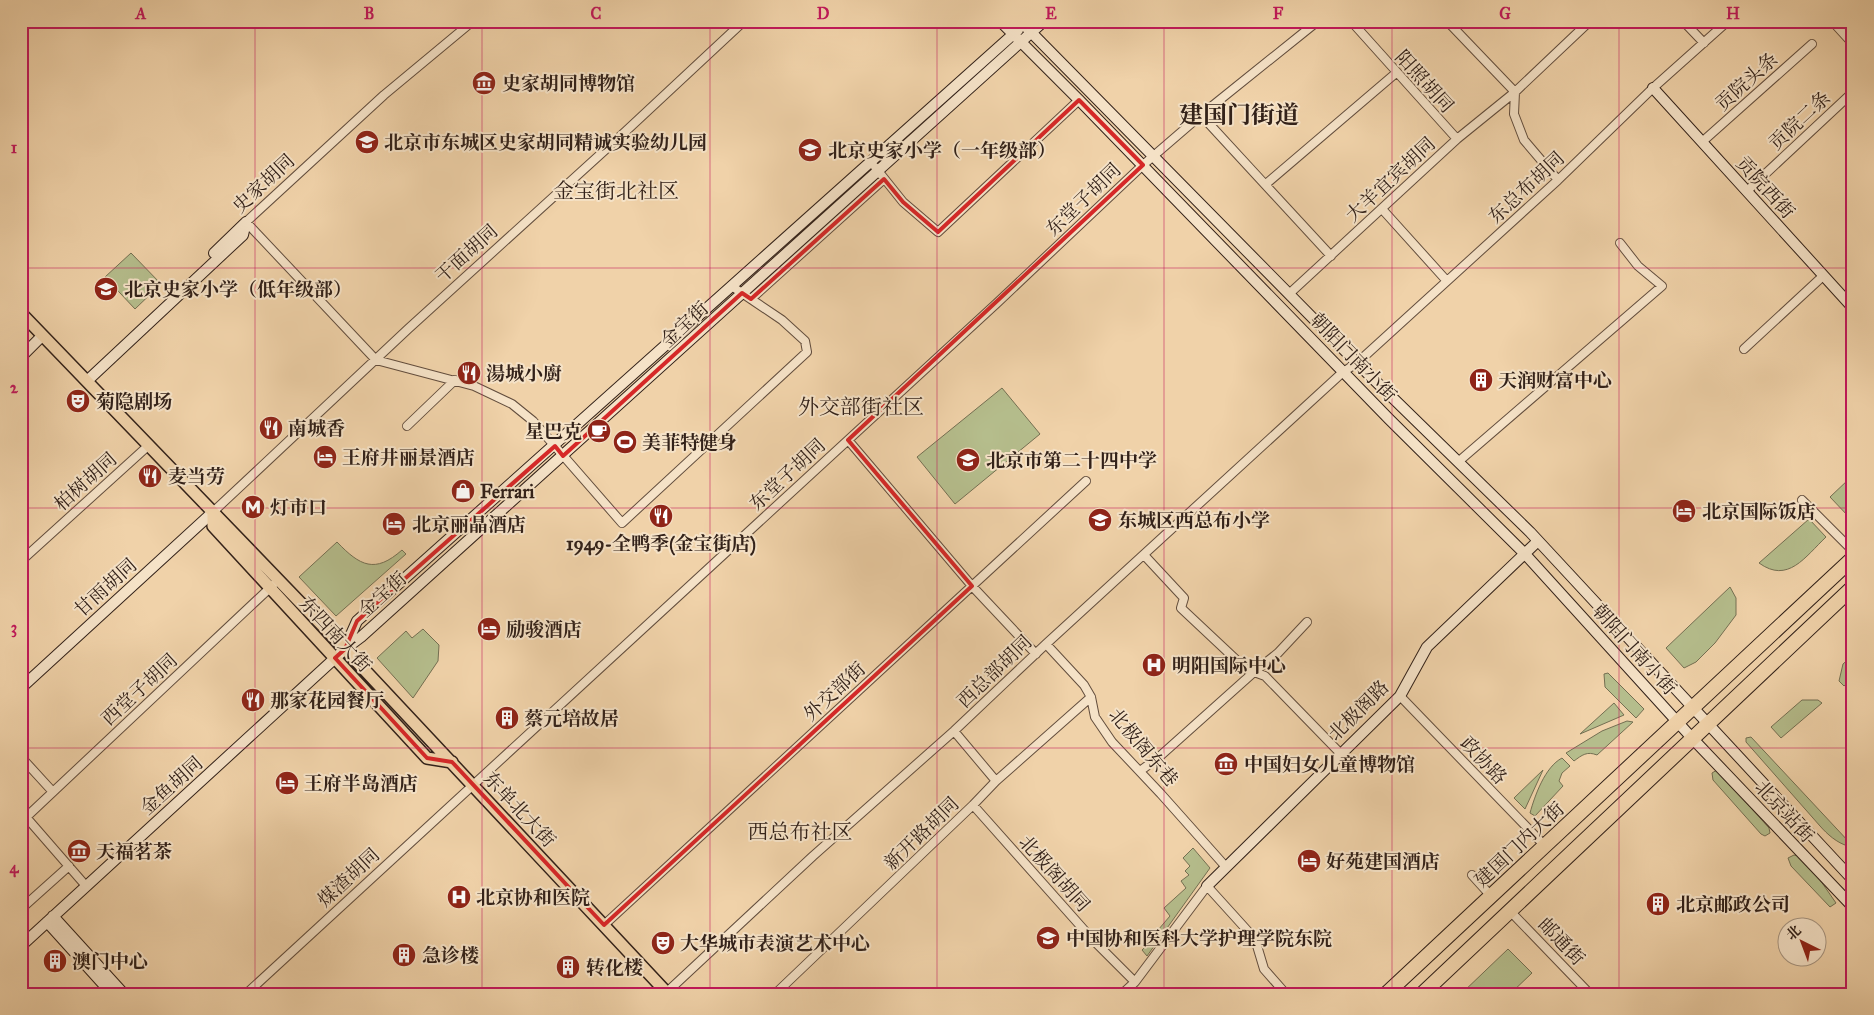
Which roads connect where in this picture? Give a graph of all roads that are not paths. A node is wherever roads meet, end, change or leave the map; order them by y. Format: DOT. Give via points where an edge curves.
graph roads {
  1 [pos="473,21"];
  2 [pos="744,21"];
  3 [pos="1000,21"];
  4 [pos="1044,21"];
  5 [pos="1318,21"];
  6 [pos="1351,21"];
  7 [pos="1590,21"];
  8 [pos="1683,21"];
  9 [pos="1728,21"];
  10 [pos="1832,21"];
  11 [pos="1024,22"];
  12 [pos="1449,22"];
  13 [pos="1031,33"];
  14 [pos="1013,35"];
  15 [pos="1022,42"];
  16 [pos="1704,43"];
  17 [pos="1812,44"];
  18 [pos="1853,44"];
  19 [pos="1396,73"];
  20 [pos="1653,88"];
  21 [pos="1515,92"];
  22 [pos="1853,92"];
  23 [pos="1079,100"];
  24 [pos="1201,115"];
  25 [pos="1457,139"];
  26 [pos="1702,142"];
  27 [pos="1153,157"];
  28 [pos="871,161"];
  29 [pos="1142,165"];
  30 [pos="881,175"];
  31 [pos="1558,180"];
  32 [pos="1266,184"];
  33 [pos="1746,191"];
  34 [pos="1382,209"];
  35 [pos="246,222"];
  36 [pos="1620,243"];
  37 [pos="1331,256"];
  38 [pos="1823,276"];
  39 [pos="1446,280"];
  40 [pos="734,286"];
  41 [pos="1290,294"];
  42 [pos="746,296"];
  43 [pos="1853,308"];
  44 [pos="21,313"];
  45 [pos="42,336"];
  46 [pos="1744,349"];
  47 [pos="21,357"];
  48 [pos="376,360"];
  49 [pos="1357,363"];
  50 [pos="1343,372"];
  51 [pos="85,379"];
  52 [pos="455,380"];
  53 [pos="407,426"];
  54 [pos="848,440"];
  55 [pos="149,445"];
  56 [pos="555,446"];
  57 [pos="563,456"];
  58 [pos="1458,462"];
  59 [pos="1086,481"];
  60 [pos="1802,500"];
  61 [pos="213,512"];
  62 [pos="1538,541"];
  63 [pos="1853,551"];
  64 [pos="1525,554"];
  65 [pos="1144,555"];
  66 [pos="1853,558"];
  67 [pos="21,561"];
  68 [pos="279,580"];
  69 [pos="972,586"];
  70 [pos="269,588"];
  71 [pos="1852,589"];
  72 [pos="1306,622"];
  73 [pos="1046,644"];
  74 [pos="345,649"];
  75 [pos="1036,654"];
  76 [pos="335,658"];
  77 [pos="1254,672"];
  78 [pos="21,688"];
  79 [pos="1400,696"];
  80 [pos="1091,697"];
  81 [pos="1693,708"];
  82 [pos="1678,722"];
  83 [pos="1708,723"];
  84 [pos="954,731"];
  85 [pos="1692,738"];
  86 [pos="1340,753"];
  87 [pos="21,757"];
  88 [pos="452,762"];
  89 [pos="1140,771"];
  90 [pos="996,781"];
  91 [pos="473,785"];
  92 [pos="53,792"];
  93 [pos="973,805"];
  94 [pos="24,819"];
  95 [pos="1545,846"];
  96 [pos="69,866"];
  97 [pos="1226,867"];
  98 [pos="1472,875"];
  99 [pos="1853,880"];
  100 [pos="86,886"];
  101 [pos="1207,886"];
  102 [pos="1491,896"];
  103 [pos="1853,907"];
  104 [pos="21,909"];
  105 [pos="1509,910"];
  106 [pos="50,919"];
  107 [pos="604,924"];
  108 [pos="22,944"];
  109 [pos="1134,982"];
  110 [pos="668,993"];
  111 [pos="112,994"];
  112 [pos="124,994"];
  113 [pos="246,994"];
  114 [pos="775,994"];
  115 [pos="1122,994"];
  116 [pos="1286,994"];
  117 [pos="1386,994"];
  118 [pos="1422,994"];
  119 [pos="1590,994"];
  1 -- 35 [label="street, 史家胡同" via="384,95"];
  2 -- 48 [label="street, 干面胡同"];
  3 -- 14 [label="main road, 朝阳门南小街"];
  4 -- 13 [label="main road, 金宝街"];
  5 -- 24 [label="street, 东堂子胡同"];
  6 -- 19 [label="street, 阳照胡同"];
  7 -- 21 [label="street, 大羊宜宾胡同"];
  8 -- 16 [label="street"];
  9 -- 16 [label="street, 东总布胡同"];
  10 -- 18 [label="street"];
  11 -- 13 [label="main road, 朝阳门南小街"];
  11 -- 14 [label="main road, 金宝街"];
  12 -- 21 [label="street"];
  13 -- 15 [label="main road, 金宝街"];
  13 -- 27 [label="main road, 朝阳门南小街"];
  14 -- 15 [label="main road, 朝阳门南小街"];
  14 -- 28 [label="main road, 金宝街"];
  15 -- 23 [label="main road, 朝阳门南小街"];
  15 -- 30 [label="main road, 金宝街"];
  16 -- 20 [label="street, 东总布胡同"];
  17 -- 26 [label="street, 贡院头条"];
  19 -- 25 [label="street, 阳照胡同"];
  19 -- 32 [label="street"];
  20 -- 26 [label="main road, 贡院西街"];
  20 -- 31 [label="street, 东总布胡同"];
  21 -- 25 [label="street, 大羊宜宾胡同"];
  21 -- 31 [label="street" via="1514,114 1524,140"];
  22 -- 33 [label="street, 贡院二条"];
  23 -- 29 [label="main road, 朝阳门南小街"];
  23 -- 30 [label="street" via="938,232 903,202"];
  24 -- 27 [label="street, 东堂子胡同"];
  24 -- 32 [label="street"];
  25 -- 34 [label="street, 大羊宜宾胡同"];
  26 -- 33 [label="main road, 贡院西街"];
  27 -- 29 [label="street, 东堂子胡同"];
  27 -- 41 [label="main road, 朝阳门南小街"];
  28 -- 30 [label="street"];
  28 -- 40 [label="main road, 金宝街"];
  29 -- 50 [label="main road, 朝阳门南小街"];
  29 -- 54 [label="street, 东堂子胡同"];
  30 -- 42 [label="main road, 金宝街"];
  31 -- 39 [label="street, 东总布胡同"];
  32 -- 37 [label="street"];
  33 -- 38 [label="main road, 贡院西街"];
  34 -- 37 [label="street, 大羊宜宾胡同"];
  34 -- 39 [label="street"];
  35 -- 48 [label="street"];
  35 -- 51 [label="main road" via="243,235"];
  36 -- 58 [label="street" via="1638,266 1662,286"];
  37 -- 41 [label="street, 大羊宜宾胡同"];
  38 -- 43 [label="main road, 贡院西街"];
  38 -- 46 [label="street"];
  39 -- 49 [label="street, 东总布胡同"];
  40 -- 42 [label="street"];
  40 -- 56 [label="main road, 金宝街"];
  41 -- 49 [label="main road, 朝阳门南小街"];
  42 -- 57 [label="main road, 金宝街"];
  42 -- 57 [label="street" via="788,325 805,341 808,352 622,523"];
  44 -- 45 [label="main road, 东四南大街"];
  45 -- 47 [label="main road"];
  45 -- 51 [label="main road, 东四南大街"];
  48 -- 52 [label="street"];
  48 -- 61 [label="street, 干面胡同"];
  49 -- 50 [label="street, 东总布胡同"];
  49 -- 58 [label="main road, 朝阳门南小街"];
  50 -- 64 [label="main road, 朝阳门南小街"];
  50 -- 65 [label="street, 西总部胡同"];
  51 -- 55 [label="main road, 东四南大街"];
  52 -- 53 [label="street"];
  52 -- 56 [label="street" via="512,404 533,421"];
  54 -- 69 [label="street"];
  54 -- 91 [label="street, 东堂子胡同"];
  55 -- 61 [label="main road, 东四南大街"];
  55 -- 67 [label="street, 柏树胡同"];
  56 -- 57 [label="street"];
  56 -- 74 [label="main road, 金宝街" via="358,621"];
  57 -- 74 [label="main road, 金宝街"];
  58 -- 62 [label="main road, 朝阳门南小街"];
  59 -- 69 [label="street, 外交部街"];
  60 -- 63 [label="street"];
  61 -- 68 [label="main road, 东四南大街"];
  61 -- 70 [label="main road, 东四南大街" via="213,526"];
  61 -- 78 [label="main road, 甘雨胡同"];
  62 -- 64 [label="main road, 北极阁路"];
  62 -- 81 [label="main road, 朝阳门南小街"];
  64 -- 79 [label="main road, 北极阁路" via="1427,647"];
  64 -- 82 [label="main road, 朝阳门南小街"];
  65 -- 73 [label="street, 西总部胡同"];
  65 -- 77 [label="street" via="1184,598 1181,608 1246,669"];
  66 -- 81 [label="highway"];
  68 -- 70 [label="street, 西堂子胡同"];
  68 -- 74 [label="main road, 东四南大街"];
  69 -- 75 [label="street"];
  69 -- 107 [label="street, 外交部街"];
  70 -- 76 [label="main road, 东四南大街"];
  70 -- 92 [label="street, 西堂子胡同"];
  71 -- 83 [label="highway"];
  72 -- 77 [label="street" via="1278,653"];
  73 -- 75 [label="street, 西总部胡同"];
  73 -- 80 [label="street, 北极阁东巷"];
  74 -- 76 [label="main road, 金鱼胡同"];
  74 -- 88 [label="main road, 东单北大街"];
  75 -- 84 [label="street, 西总部胡同"];
  76 -- 88 [label="main road, 东四南大街" via="427,758"];
  76 -- 100 [label="main road, 金鱼胡同"];
  77 -- 86 [label="street" via="1265,676"];
  77 -- 89 [label="street"];
  79 -- 86 [label="main road, 北极阁路"];
  79 -- 95 [label="street, 政协路"];
  80 -- 89 [label="street, 北极阁东巷" via="1095,717 1112,742"];
  80 -- 90 [label="street, 新开路胡同"];
  81 -- 82 [label="highway, 建国门内大街"];
  81 -- 83 [label="main road, 朝阳门南小街"];
  82 -- 85 [label="main road, 朝阳门南小街"];
  82 -- 95 [label="highway, 建国门内大街"];
  83 -- 85 [label="highway"];
  83 -- 99 [label="main road, 北京站街"];
  84 -- 90 [label="street"];
  84 -- 110 [label="street, 西总部胡同" via="813,856"];
  85 -- 103 [label="main road, 北京站街"];
  85 -- 105 [label="highway"];
  86 -- 97 [label="main road, 北极阁路"];
  87 -- 92 [label="street"];
  88 -- 91 [label="main road, 东单北大街"];
  89 -- 97 [label="street, 北极阁东巷"];
  90 -- 93 [label="street, 新开路胡同"];
  91 -- 107 [label="main road, 东单北大街"];
  91 -- 113 [label="street, 煤渣胡同"];
  92 -- 94 [label="street, 西堂子胡同"];
  93 -- 109 [label="street, 北极阁胡同"];
  93 -- 114 [label="street, 新开路胡同"];
  94 -- 96 [label="street"];
  95 -- 102 [label="highway, 建国门内大街"];
  96 -- 100 [label="street"];
  96 -- 104 [label="street"];
  97 -- 101 [label="main road, 北极阁路"];
  98 -- 102 [label="street"];
  100 -- 106 [label="main road, 金鱼胡同"];
  101 -- 109 [label="street, 北极阁路"];
  101 -- 116 [label="street" via="1255,939 1264,969"];
  102 -- 117 [label="highway, 建国门内大街"];
  105 -- 118 [label="highway"];
  105 -- 119 [label="street, 邮通街"];
  106 -- 108 [label="main road, 金鱼胡同"];
  106 -- 111 [label="main road"];
  106 -- 112 [label="main road"];
  107 -- 110 [label="main road, 东单北大街"];
  109 -- 115 [label="street, 北极阁路"];
}
